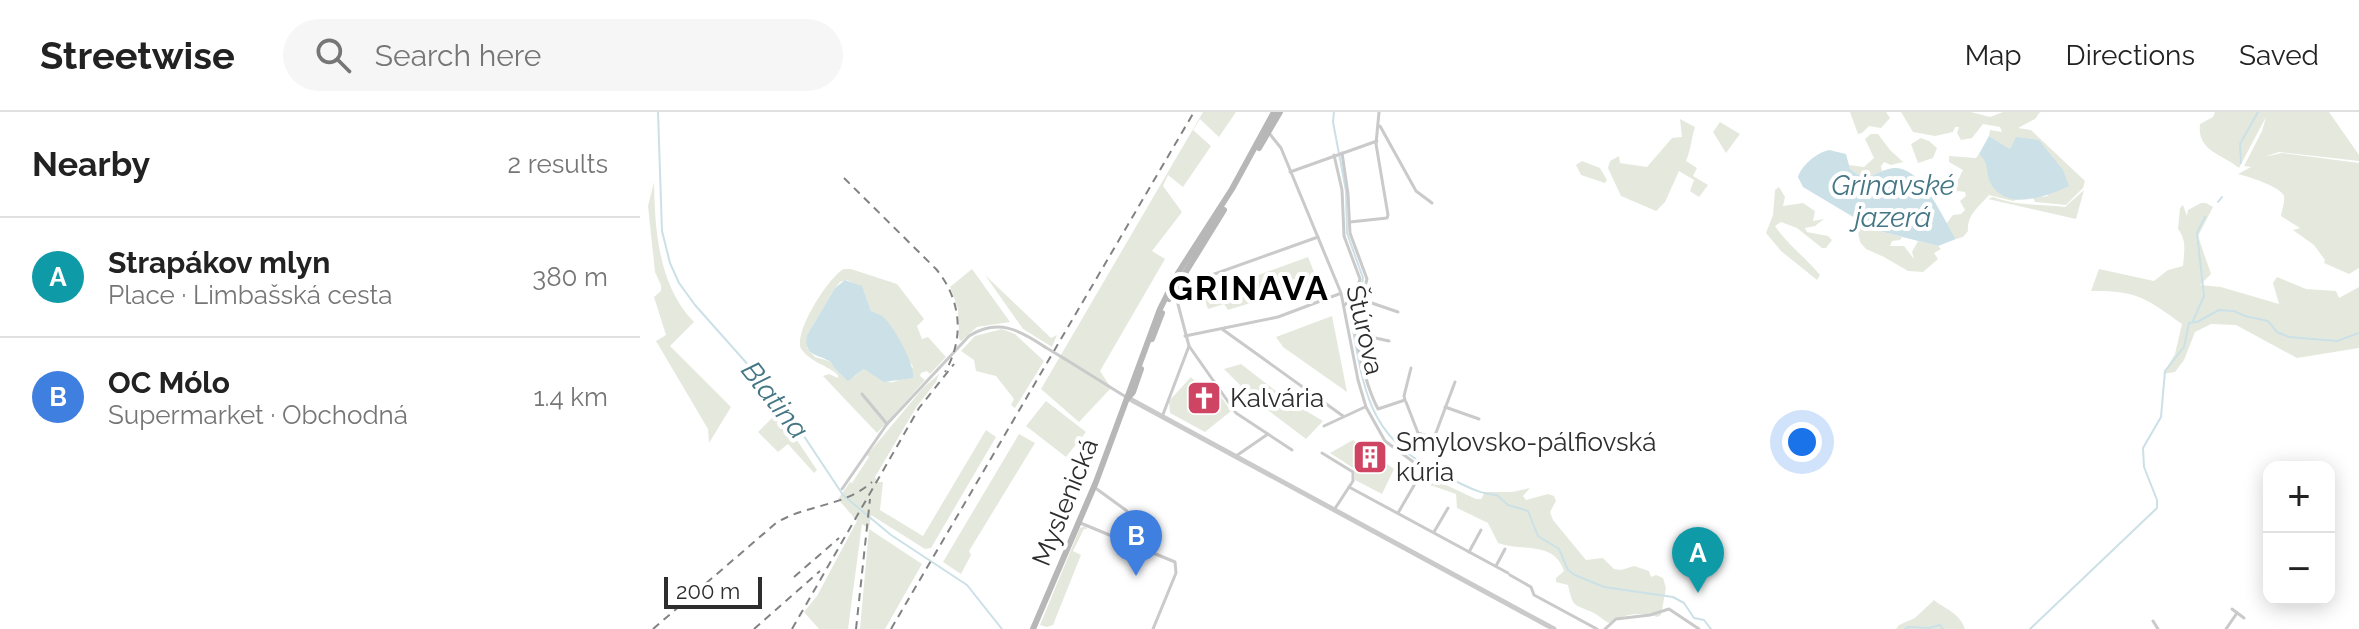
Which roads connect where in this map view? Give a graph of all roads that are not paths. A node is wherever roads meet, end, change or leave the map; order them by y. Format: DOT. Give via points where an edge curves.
graph roads {
  1 [pos="1277,112"];
  2 [pos="1379,112"];
  3 [pos="1380,126"];
  4 [pos="1266,131"];
  5 [pos="1377,141"];
  6 [pos="1338,154"];
  7 [pos="1290,172"];
  8 [pos="1432,203"];
  9 [pos="1349,222"];
  10 [pos="1318,237"];
  11 [pos="1175,289"];
  12 [pos="1341,293"];
  13 [pos="1349,297"];
  14 [pos="1359,299"];
  15 [pos="1344,309"];
  16 [pos="1398,312"];
  17 [pos="1222,329"];
  18 [pos="1357,334"];
  19 [pos="1185,336"];
  20 [pos="1389,341"];
  21 [pos="1189,346"];
  22 [pos="1411,368"];
  23 [pos="1455,382"];
  24 [pos="862,394"];
  25 [pos="1128,398"];
  26 [pos="1405,400"];
  27 [pos="1366,407"];
  28 [pos="1445,407"];
  29 [pos="1343,416"];
  30 [pos="1162,417"];
  31 [pos="1479,419"];
  32 [pos="887,424"];
  33 [pos="1324,426"];
  34 [pos="1268,434"];
  35 [pos="1434,438"];
  36 [pos="1292,450"];
  37 [pos="1470,450"];
  38 [pos="1322,453"];
  39 [pos="1236,456"];
  40 [pos="1428,476"];
  41 [pos="1416,482"];
  42 [pos="1349,487"];
  43 [pos="1098,488"];
  44 [pos="842,489"];
  45 [pos="1448,508"];
  46 [pos="1334,510"];
  47 [pos="1398,513"];
  48 [pos="1078,522"];
  49 [pos="1481,530"];
  50 [pos="1434,532"];
  51 [pos="1121,538"];
  52 [pos="1505,549"];
  53 [pos="1469,552"];
  54 [pos="1496,566"];
  55 [pos="2232,609"];
  56 [pos="2237,613"];
  57 [pos="2244,618"];
  58 [pos="2153,621"];
  59 [pos="1036,629"];
  60 [pos="1153,629"];
  61 [pos="1554,629"];
  62 [pos="1597,629"];
  63 [pos="1605,629"];
  64 [pos="1699,629"];
  65 [pos="2158,629"];
  66 [pos="2226,629"];
  1 -- 4 [label="main road, Myslenická"];
  2 -- 3 [label="street"];
  3 -- 5 [label="street"];
  3 -- 8 [label="street" via="1416,191"];
  4 -- 7 [label="street, Štúrova" via="1278,143"];
  4 -- 11 [label="main road, Myslenická"];
  4 -- 25 [label="main road, Myslenická" via="1175,279 1153,323"];
  5 -- 6 [label="street"];
  5 -- 9 [label="street" via="1388,217"];
  6 -- 7 [label="street"];
  6 -- 9 [label="street"];
  6 -- 13 [label="street" via="1344,236 1360,276"];
  7 -- 10 [label="street, Štúrova"];
  9 -- 14 [label="street" via="1367,279"];
  10 -- 11 [label="street"];
  10 -- 12 [label="street, Štúrova"];
  11 -- 19 [label="street"];
  11 -- 25 [label="main road, Myslenická"];
  12 -- 13 [label="street"];
  12 -- 15 [label="street, Štúrova"];
  12 -- 17 [label="street" via="1278,317"];
  13 -- 14 [label="street"];
  13 -- 15 [label="street"];
  14 -- 16 [label="street"];
  14 -- 18 [label="street" via="1353,310"];
  15 -- 27 [label="street, Štúrova"];
  17 -- 19 [label="street"];
  17 -- 29 [label="street"];
  18 -- 20 [label="street"];
  18 -- 26 [label="street" via="1378,409"];
  19 -- 21 [label="street"];
  21 -- 30 [label="street"];
  21 -- 34 [label="street" via="1236,413"];
  22 -- 26 [label="street"];
  23 -- 28 [label="street"];
  24 -- 32 [label="street"];
  25 -- 30 [label="street"];
  25 -- 32 [label="street, bridge" via="1018,329 995,326 975,332 960,345"];
  25 -- 43 [label="main road, Myslenická"];
  26 -- 35 [label="street" via="1418,433"];
  27 -- 29 [label="street"];
  27 -- 40 [label="street, Štúrova" via="1385,441"];
  28 -- 31 [label="street"];
  28 -- 35 [label="street"];
  29 -- 33 [label="street"];
  30 -- 39 [label="street"];
  32 -- 44 [label="street"];
  34 -- 36 [label="street"];
  34 -- 39 [label="street"];
  35 -- 37 [label="street"];
  38 -- 42 [label="street" via="1352,469"];
  39 -- 46 [label="street"];
  41 -- 47 [label="street"];
  42 -- 46 [label="street"];
  42 -- 47 [label="street"];
  43 -- 48 [label="main road, Myslenická"];
  43 -- 51 [label="street" via="1128,514"];
  45 -- 50 [label="street"];
  46 -- 61 [label="street"];
  47 -- 50 [label="street"];
  48 -- 51 [label="street"];
  48 -- 59 [label="main road, Myslenická"];
  49 -- 53 [label="street"];
  50 -- 53 [label="street"];
  51 -- 60 [label="street" via="1176,565"];
  52 -- 54 [label="street"];
  53 -- 54 [label="street"];
  54 -- 62 [label="street" via="1531,587 1534,595"];
  55 -- 56 [label="street"];
  56 -- 57 [label="street"];
  56 -- 66 [label="street"];
  58 -- 65 [label="street"];
  63 -- 64 [label="street" via="1616,619 1669,609"];
}
